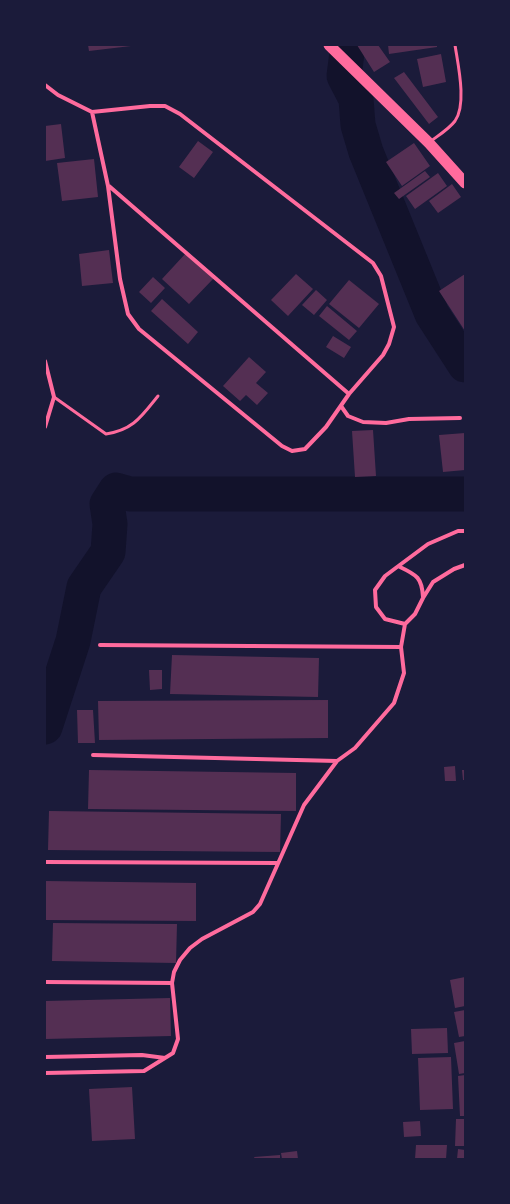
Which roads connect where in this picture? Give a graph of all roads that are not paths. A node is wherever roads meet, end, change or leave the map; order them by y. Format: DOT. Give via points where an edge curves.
graph roads {
  1 [pos="329,45"];
  2 [pos="455,45"];
  3 [pos="45,84"];
  4 [pos="92,112"];
  5 [pos="428,143"];
  6 [pos="465,183"];
  7 [pos="108,186"];
  8 [pos="45,361"];
  9 [pos="348,394"];
  10 [pos="158,396"];
  11 [pos="54,397"];
  12 [pos="341,406"];
  13 [pos="460,418"];
  14 [pos="45,427"];
  15 [pos="465,531"];
  16 [pos="465,565"];
  17 [pos="400,567"];
  18 [pos="423,598"];
  19 [pos="405,624"];
  20 [pos="100,645"];
  21 [pos="401,647"];
  22 [pos="93,755"];
  23 [pos="337,761"];
  24 [pos="45,862"];
  25 [pos="277,863"];
  26 [pos="45,982"];
  27 [pos="172,983"];
  28 [pos="45,1057"];
  29 [pos="166,1058"];
  30 [pos="45,1073"];
  1 -- 5 [label="highway"];
  2 -- 5 [label="lane" via="461,86 460,106 456,120"];
  3 -- 4 [label="street" via="58,95"];
  4 -- 7 [label="street"];
  4 -- 9 [label="street" via="165,106 180,114 373,263 381,276 394,327 383,355"];
  5 -- 6 [label="highway"];
  7 -- 9 [label="street"];
  7 -- 12 [label="street" via="120,279 128,314 139,329 282,446 292,451 305,449"];
  8 -- 11 [label="street"];
  9 -- 12 [label="street"];
  10 -- 11 [label="lane" via="137,422 119,432 106,434"];
  11 -- 14 [label="street"];
  12 -- 13 [label="street" via="348,416 363,422"];
  15 -- 17 [label="street" via="458,531 428,544"];
  16 -- 18 [label="street" via="434,582"];
  17 -- 18 [label="street" via="413,573 422,583"];
  17 -- 19 [label="street" via="385,576 375,590 376,607 385,619"];
  18 -- 19 [label="street" via="415,614"];
  19 -- 21 [label="street"];
  20 -- 21 [label="street"];
  21 -- 23 [label="street" via="404,673 394,703 355,748"];
  22 -- 23 [label="street"];
  23 -- 25 [label="street" via="304,805"];
  24 -- 25 [label="street"];
  25 -- 27 [label="street" via="260,904 253,912 190,948 180,960"];
  26 -- 27 [label="street"];
  27 -- 29 [label="street" via="178,1039 173,1053"];
  28 -- 29 [label="street" via="142,1055"];
  29 -- 30 [label="street" via="144,1071"];
}
